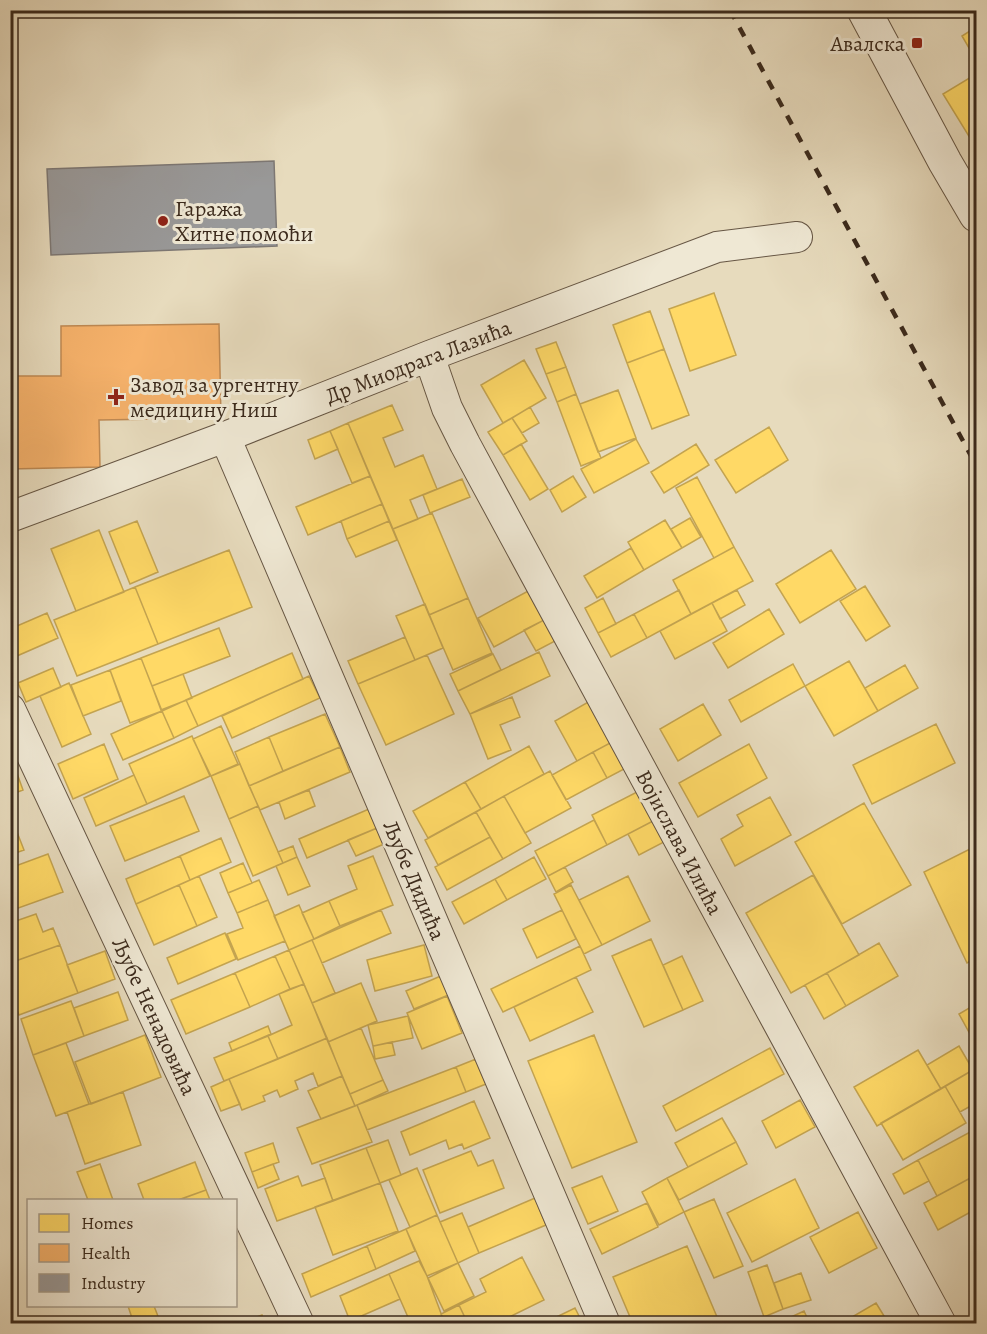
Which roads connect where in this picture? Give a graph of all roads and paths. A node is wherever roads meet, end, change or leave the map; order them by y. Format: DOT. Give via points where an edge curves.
graph roads {
  1 [pos="864,10"];
  2 [pos="976,215"];
  3 [pos="797,237"];
  4 [pos="429,356"];
  5 [pos="225,437"];
  6 [pos="10,517"];
  7 [pos="10,709"];
  8 [pos="299,1323"];
  9 [pos="605,1323"];
  10 [pos="941,1323"];
  1 -- 2 [label="street"];
  3 -- 4 [label="street, Др Миодрага Лазића" via="717,247"];
  4 -- 5 [label="street, Др Миодрага Лазића"];
  4 -- 10 [label="street, Војислава Илића" via="447,408 465,444"];
  5 -- 6 [label="street, Др Миодрага Лазића"];
  5 -- 9 [label="street, Љубе Дидића"];
  7 -- 8 [label="street, Љубе Ненадовића"];
}
